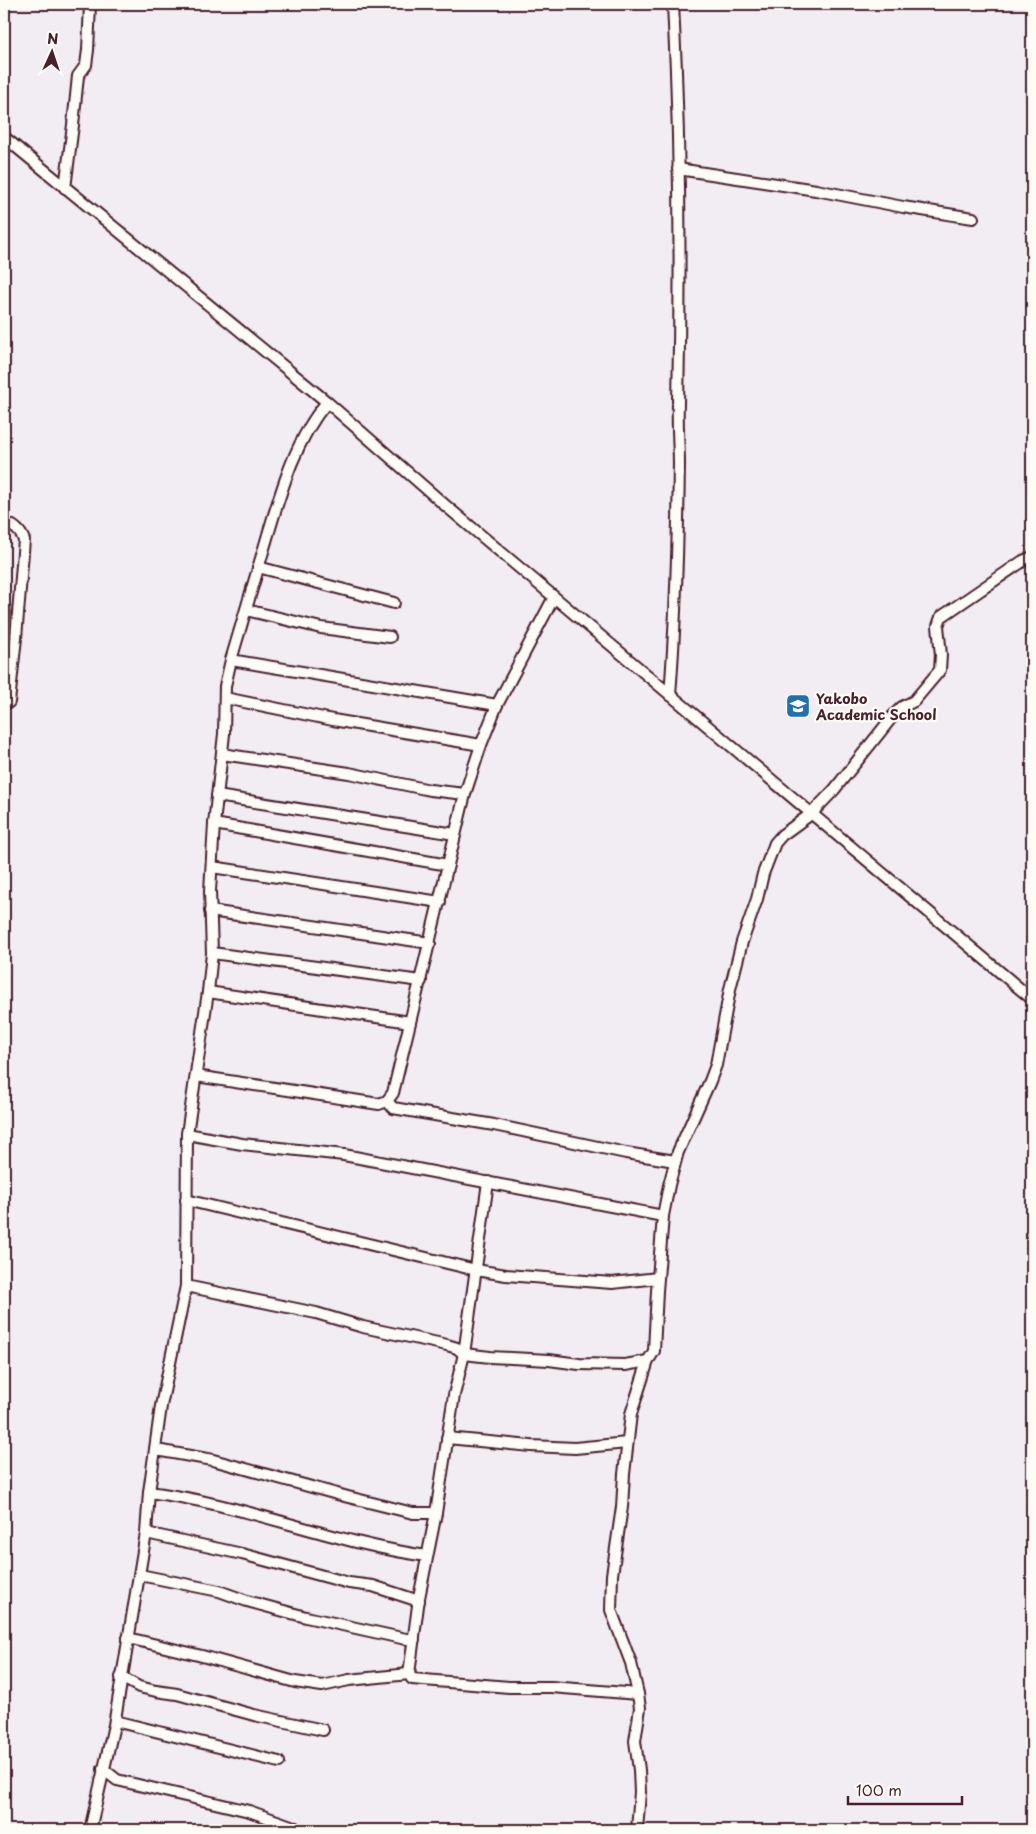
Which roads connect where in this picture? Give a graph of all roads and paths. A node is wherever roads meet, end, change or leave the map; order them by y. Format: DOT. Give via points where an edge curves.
graph roads {
  1 [pos="90,4"];
  2 [pos="673,4"];
  3 [pos="4,138"];
  4 [pos="678,169"];
  5 [pos="65,188"];
  6 [pos="973,218"];
  7 [pos="327,402"];
  8 [pos="4,522"];
  9 [pos="1032,557"];
  10 [pos="258,567"];
  11 [pos="554,597"];
  12 [pos="394,603"];
  13 [pos="246,610"];
  14 [pos="390,637"];
  15 [pos="231,660"];
  16 [pos="670,694"];
  17 [pos="225,698"];
  18 [pos="9,702"];
  19 [pos="497,705"];
  20 [pos="481,745"];
  21 [pos="222,754"];
  22 [pos="465,794"];
  23 [pos="217,796"];
  24 [pos="811,814"];
  25 [pos="214,824"];
  26 [pos="455,834"];
  27 [pos="448,865"];
  28 [pos="212,868"];
  29 [pos="440,902"];
  30 [pos="210,911"];
  31 [pos="430,943"];
  32 [pos="212,953"];
  33 [pos="421,981"];
  34 [pos="208,992"];
  35 [pos="1032,999"];
  36 [pos="410,1022"];
  37 [pos="196,1076"];
  38 [pos="387,1101"];
  39 [pos="186,1134"];
  40 [pos="675,1161"];
  41 [pos="488,1182"];
  42 [pos="186,1200"];
  43 [pos="663,1216"];
  44 [pos="476,1270"];
  45 [pos="658,1278"];
  46 [pos="186,1286"];
  47 [pos="464,1354"];
  48 [pos="648,1361"];
  49 [pos="446,1438"];
  50 [pos="627,1443"];
  51 [pos="156,1450"];
  52 [pos="149,1492"];
  53 [pos="436,1513"];
  54 [pos="146,1533"];
  55 [pos="427,1556"];
  56 [pos="140,1575"];
  57 [pos="419,1601"];
  58 [pos="128,1638"];
  59 [pos="414,1639"];
  60 [pos="409,1674"];
  61 [pos="121,1676"];
  62 [pos="638,1694"];
  63 [pos="115,1721"];
  64 [pos="323,1730"];
  65 [pos="279,1762"];
  66 [pos="103,1770"];
  67 [pos="294,1827"];
  68 [pos="90,1830"];
  69 [pos="637,1830"];
  1 -- 5 [label="street" via="86,65 78,76"];
  2 -- 4 [label="street"];
  3 -- 5 [label="street"];
  4 -- 6 [label="street"];
  4 -- 16 [label="street" via="678,548"];
  5 -- 7 [label="street"];
  7 -- 10 [label="street" via="296,452"];
  7 -- 11 [label="street"];
  8 -- 18 [label="street" via="20,532 24,540"];
  9 -- 24 [label="street" via="941,617 938,626 940,670 914,702 893,716"];
  10 -- 12 [label="street"];
  10 -- 13 [label="street"];
  11 -- 16 [label="street"];
  11 -- 19 [label="street"];
  13 -- 14 [label="street" via="321,628"];
  13 -- 15 [label="street"];
  15 -- 17 [label="street"];
  15 -- 19 [label="street"];
  16 -- 24 [label="street"];
  17 -- 20 [label="street"];
  17 -- 21 [label="street"];
  19 -- 20 [label="street"];
  20 -- 22 [label="street"];
  21 -- 22 [label="street"];
  21 -- 23 [label="street"];
  22 -- 26 [label="street"];
  23 -- 25 [label="street"];
  23 -- 26 [label="street"];
  24 -- 35 [label="street"];
  24 -- 40 [label="street" via="782,835 770,855 742,942 713,1073"];
  25 -- 27 [label="street"];
  25 -- 28 [label="street"];
  26 -- 27 [label="street"];
  27 -- 29 [label="street"];
  28 -- 29 [label="street"];
  28 -- 30 [label="street"];
  29 -- 31 [label="street"];
  30 -- 31 [label="street"];
  30 -- 32 [label="street"];
  31 -- 33 [label="street"];
  32 -- 33 [label="street"];
  32 -- 34 [label="street"];
  33 -- 36 [label="street"];
  34 -- 36 [label="street"];
  34 -- 37 [label="street"];
  36 -- 38 [label="street" via="393,1094"];
  37 -- 38 [label="street" via="379,1104"];
  37 -- 39 [label="street"];
  38 -- 40 [label="street" via="393,1108"];
  39 -- 41 [label="street" via="242,1144 344,1155"];
  39 -- 42 [label="street"];
  40 -- 43 [label="street"];
  41 -- 43 [label="street"];
  41 -- 44 [label="street"];
  42 -- 44 [label="street"];
  42 -- 46 [label="street"];
  43 -- 45 [label="street"];
  44 -- 45 [label="street" via="612,1283"];
  44 -- 47 [label="street"];
  45 -- 48 [label="street" via="654,1351"];
  46 -- 47 [label="street" via="447,1345"];
  46 -- 51 [label="street" via="161,1406"];
  47 -- 48 [label="street" via="579,1364 625,1365"];
  47 -- 49 [label="street"];
  48 -- 50 [label="street" via="631,1414"];
  49 -- 50 [label="street" via="575,1448"];
  49 -- 53 [label="street"];
  50 -- 62 [label="street" via="610,1604 631,1663"];
  51 -- 52 [label="street"];
  51 -- 53 [label="street" via="213,1460 413,1513"];
  52 -- 54 [label="street"];
  52 -- 55 [label="street" via="216,1505 379,1548"];
  53 -- 55 [label="street"];
  54 -- 56 [label="street"];
  54 -- 57 [label="street" via="242,1554 349,1583 373,1586"];
  55 -- 57 [label="street"];
  56 -- 58 [label="street"];
  56 -- 59 [label="street" via="220,1591 306,1616"];
  57 -- 59 [label="street"];
  58 -- 60 [label="street" via="295,1682 322,1686"];
  58 -- 61 [label="street"];
  59 -- 60 [label="street"];
  60 -- 62 [label="street" via="412,1679"];
  61 -- 63 [label="street"];
  61 -- 64 [label="street" via="156,1691"];
  62 -- 69 [label="street" via="640,1708 635,1741 640,1792"];
  63 -- 65 [label="street"];
  63 -- 66 [label="street"];
  66 -- 67 [label="street" via="117,1780 249,1811"];
  66 -- 68 [label="street"];
}
